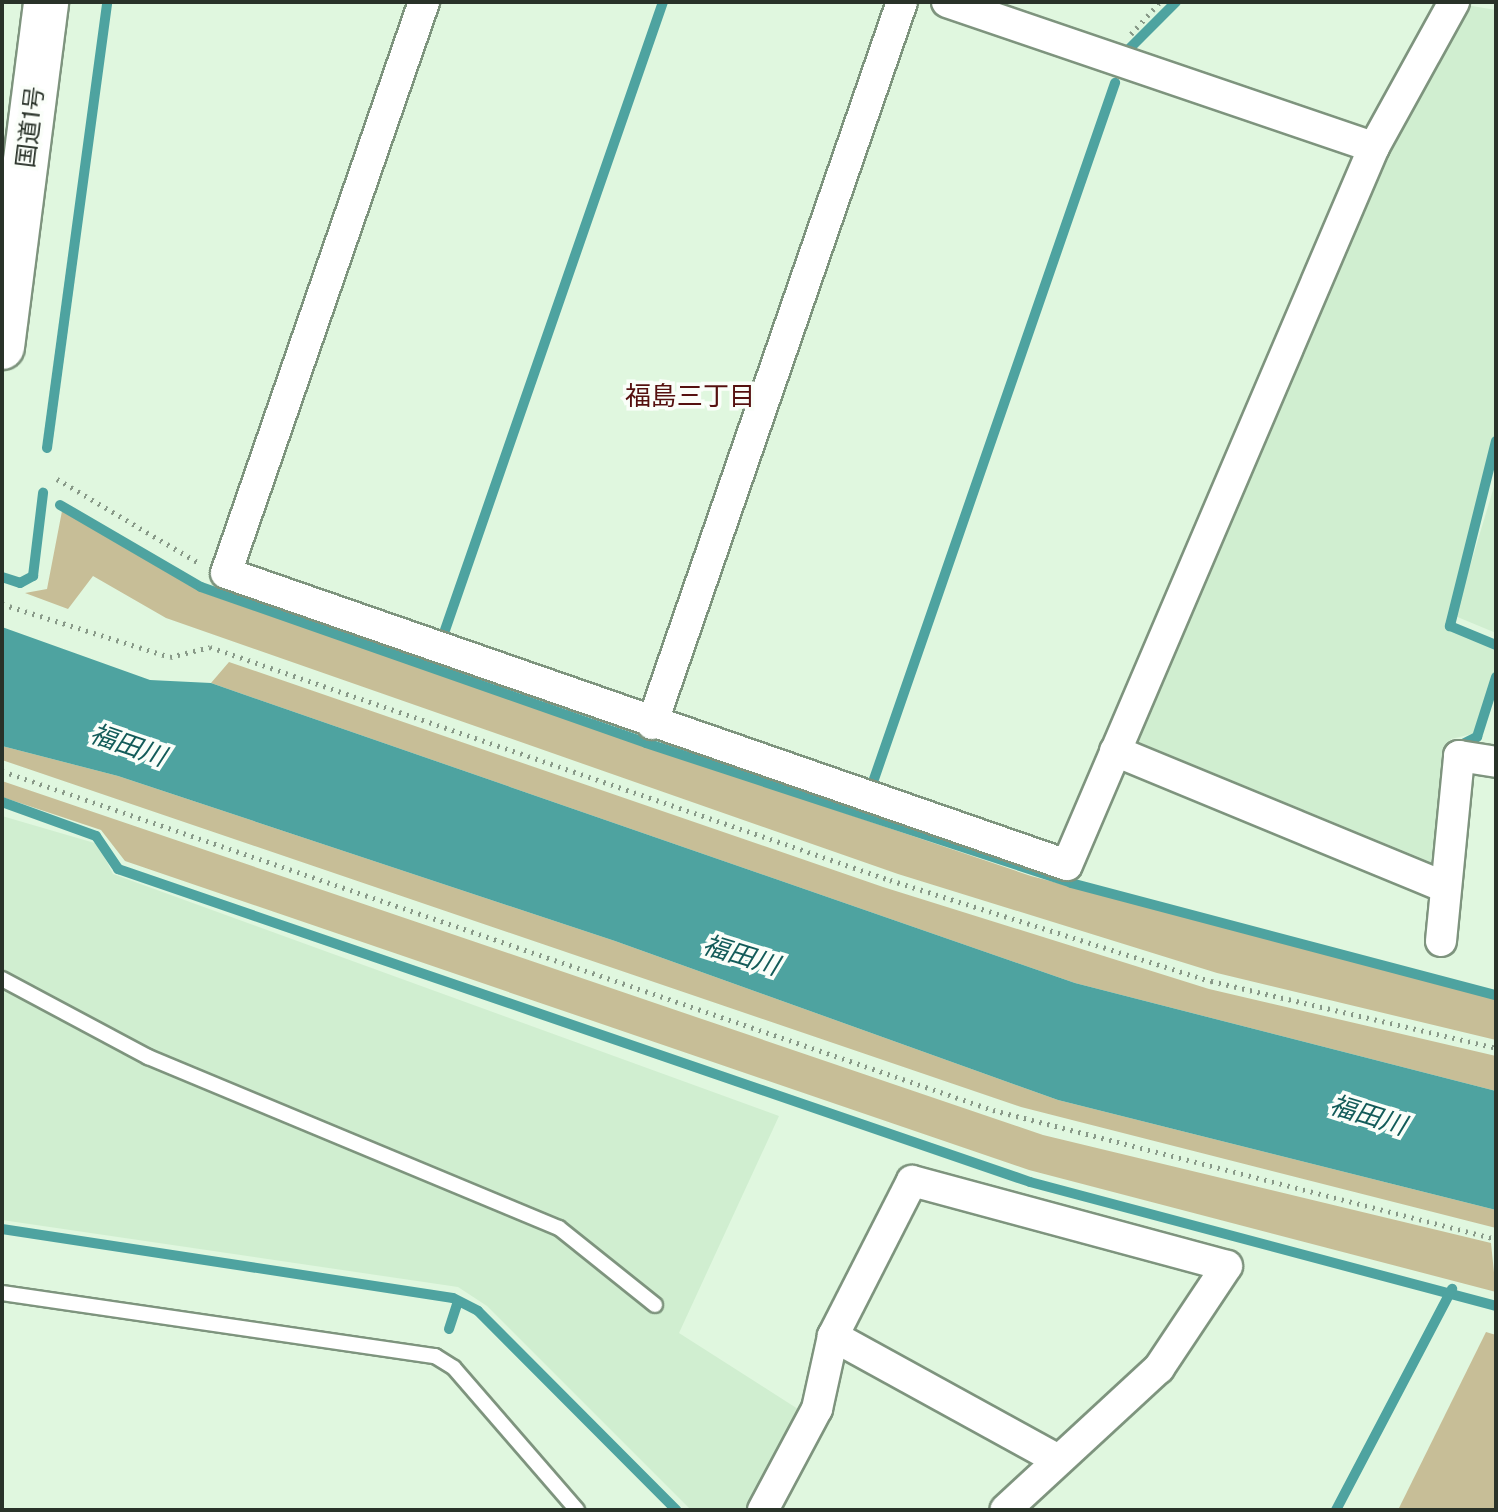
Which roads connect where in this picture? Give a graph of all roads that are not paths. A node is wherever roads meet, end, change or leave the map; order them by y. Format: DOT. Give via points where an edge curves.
graph roads {
  1 [pos="46,2"];
  2 [pos="424,2"];
  3 [pos="902,2"];
  4 [pos="947,2"];
  5 [pos="1454,2"];
  6 [pos="1374,147"];
  7 [pos="2,347"];
  8 [pos="652,724"];
  9 [pos="1115,751"];
  10 [pos="1496,762"];
  11 [pos="1445,887"];
  12 [pos="1441,941"];
  13 [pos="2,979"];
  14 [pos="2,1293"];
  15 [pos="655,1305"];
  16 [pos="833,1336"];
  17 [pos="1057,1459"];
  18 [pos="577,1510"];
  19 [pos="763,1510"];
  20 [pos="1005,1510"];
  1 -- 7 [label="highway, 国道1号"];
  2 -- 8 [label="street" via="226,573"];
  3 -- 8 [label="street"];
  4 -- 6 [label="street"];
  5 -- 6 [label="street"];
  6 -- 9 [label="street"];
  8 -- 9 [label="street" via="1067,865"];
  9 -- 11 [label="street"];
  10 -- 11 [label="street" via="1459,756"];
  11 -- 12 [label="street"];
  13 -- 15 [label="lane" via="148,1057 559,1228"];
  14 -- 18 [label="lane" via="435,1356 454,1368"];
  16 -- 17 [label="street"];
  16 -- 17 [label="street" via="912,1181 1227,1266 1159,1368"];
  16 -- 19 [label="street" via="817,1409"];
  17 -- 20 [label="street"];
}
